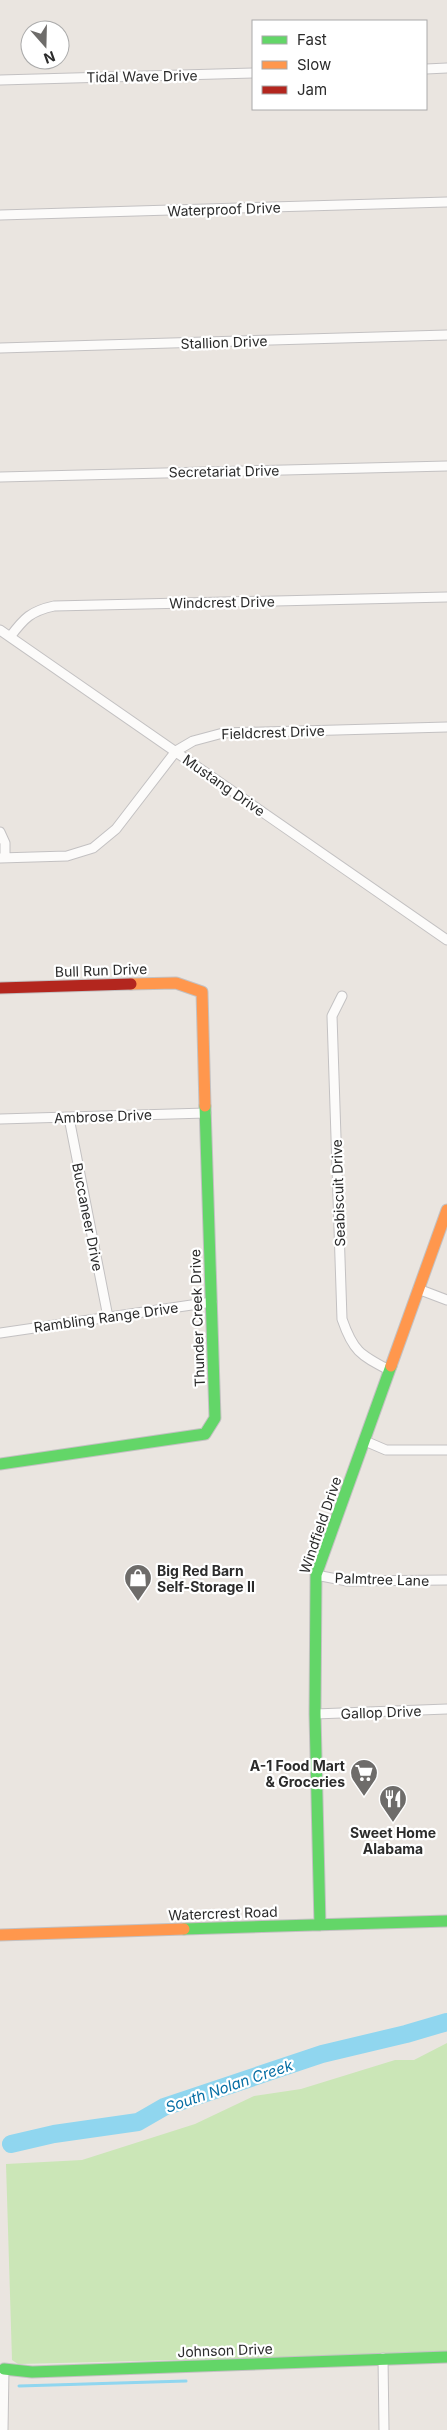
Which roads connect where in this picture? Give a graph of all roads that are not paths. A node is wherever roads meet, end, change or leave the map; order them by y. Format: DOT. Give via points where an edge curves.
graph roads {
  1 [pos="447,68"];
  2 [pos="427,69"];
  3 [pos="252,73"];
  4 [pos="0,80"];
  5 [pos="447,202"];
  6 [pos="0,215"];
  7 [pos="447,335"];
  8 [pos="0,348"];
  9 [pos="447,466"];
  10 [pos="0,477"];
  11 [pos="447,597"];
  12 [pos="0,630"];
  13 [pos="10,637"];
  14 [pos="447,727"];
  15 [pos="176,751"];
  16 [pos="0,832"];
  17 [pos="3,858"];
  18 [pos="447,940"];
  19 [pos="0,988"];
  20 [pos="202,992"];
  21 [pos="342,996"];
  22 [pos="206,1113"];
  23 [pos="69,1118"];
  24 [pos="0,1119"];
  25 [pos="447,1210"];
  26 [pos="418,1289"];
  27 [pos="447,1300"];
  28 [pos="212,1302"];
  29 [pos="108,1317"];
  30 [pos="0,1333"];
  31 [pos="389,1370"];
  32 [pos="365,1441"];
  33 [pos="447,1450"];
  34 [pos="0,1464"];
  35 [pos="316,1575"];
  36 [pos="447,1580"];
  37 [pos="447,1709"];
  38 [pos="315,1714"];
  39 [pos="447,1922"];
  40 [pos="320,1925"];
  41 [pos="0,1935"];
  42 [pos="447,2357"];
  43 [pos="384,2358"];
  44 [pos="4,2369"];
  45 [pos="3,2430"];
  46 [pos="384,2430"];
  1 -- 2 [label="street"];
  3 -- 4 [label="street, Tidal Wave Drive"];
  5 -- 6 [label="street, Waterproof Drive"];
  7 -- 8 [label="street, Stallion Drive"];
  9 -- 10 [label="street, Secretariat Drive"];
  11 -- 13 [label="street, Windcrest Drive" via="54,606 25,617"];
  12 -- 13 [label="street, Mustang Drive"];
  13 -- 15 [label="street, Mustang Drive"];
  14 -- 15 [label="street, Fieldcrest Drive" via="223,733 206,736"];
  15 -- 17 [label="street, Fieldcrest Drive" via="116,830 93,848 67,856"];
  15 -- 18 [label="street, Mustang Drive"];
  16 -- 17 [label="street" via="5,843"];
  19 -- 20 [label="street, Bull Run Drive" via="176,983"];
  20 -- 22 [label="street, Thunder Creek Drive"];
  21 -- 31 [label="street, Seabiscuit Drive" via="332,1016 342,1319 348,1337 361,1356"];
  22 -- 23 [label="street, Ambrose Drive"];
  22 -- 28 [label="street, Thunder Creek Drive"];
  23 -- 24 [label="street, Ambrose Drive"];
  23 -- 29 [label="street, Buccaneer Drive"];
  25 -- 26 [label="street, Windfield Drive"];
  26 -- 27 [label="street"];
  26 -- 31 [label="street, Windfield Drive"];
  28 -- 29 [label="street, Rambling Range Drive"];
  28 -- 34 [label="street, Thunder Creek Drive" via="214,1418 205,1434"];
  29 -- 30 [label="street, Rambling Range Drive"];
  31 -- 32 [label="street, Windfield Drive"];
  32 -- 33 [label="street" via="386,1450"];
  32 -- 35 [label="street, Windfield Drive"];
  35 -- 36 [label="street, Palmtree Lane" via="347,1581"];
  35 -- 38 [label="street, Windfield Drive"];
  37 -- 38 [label="street, Gallop Drive"];
  38 -- 40 [label="street, Windfield Drive"];
  39 -- 40 [label="street, Watercrest Road"];
  40 -- 41 [label="street, Watercrest Road"];
  42 -- 43 [label="street, Johnson Drive"];
  43 -- 44 [label="street, Johnson Drive" via="32,2372"];
  43 -- 46 [label="street"];
  44 -- 45 [label="street"];
}
